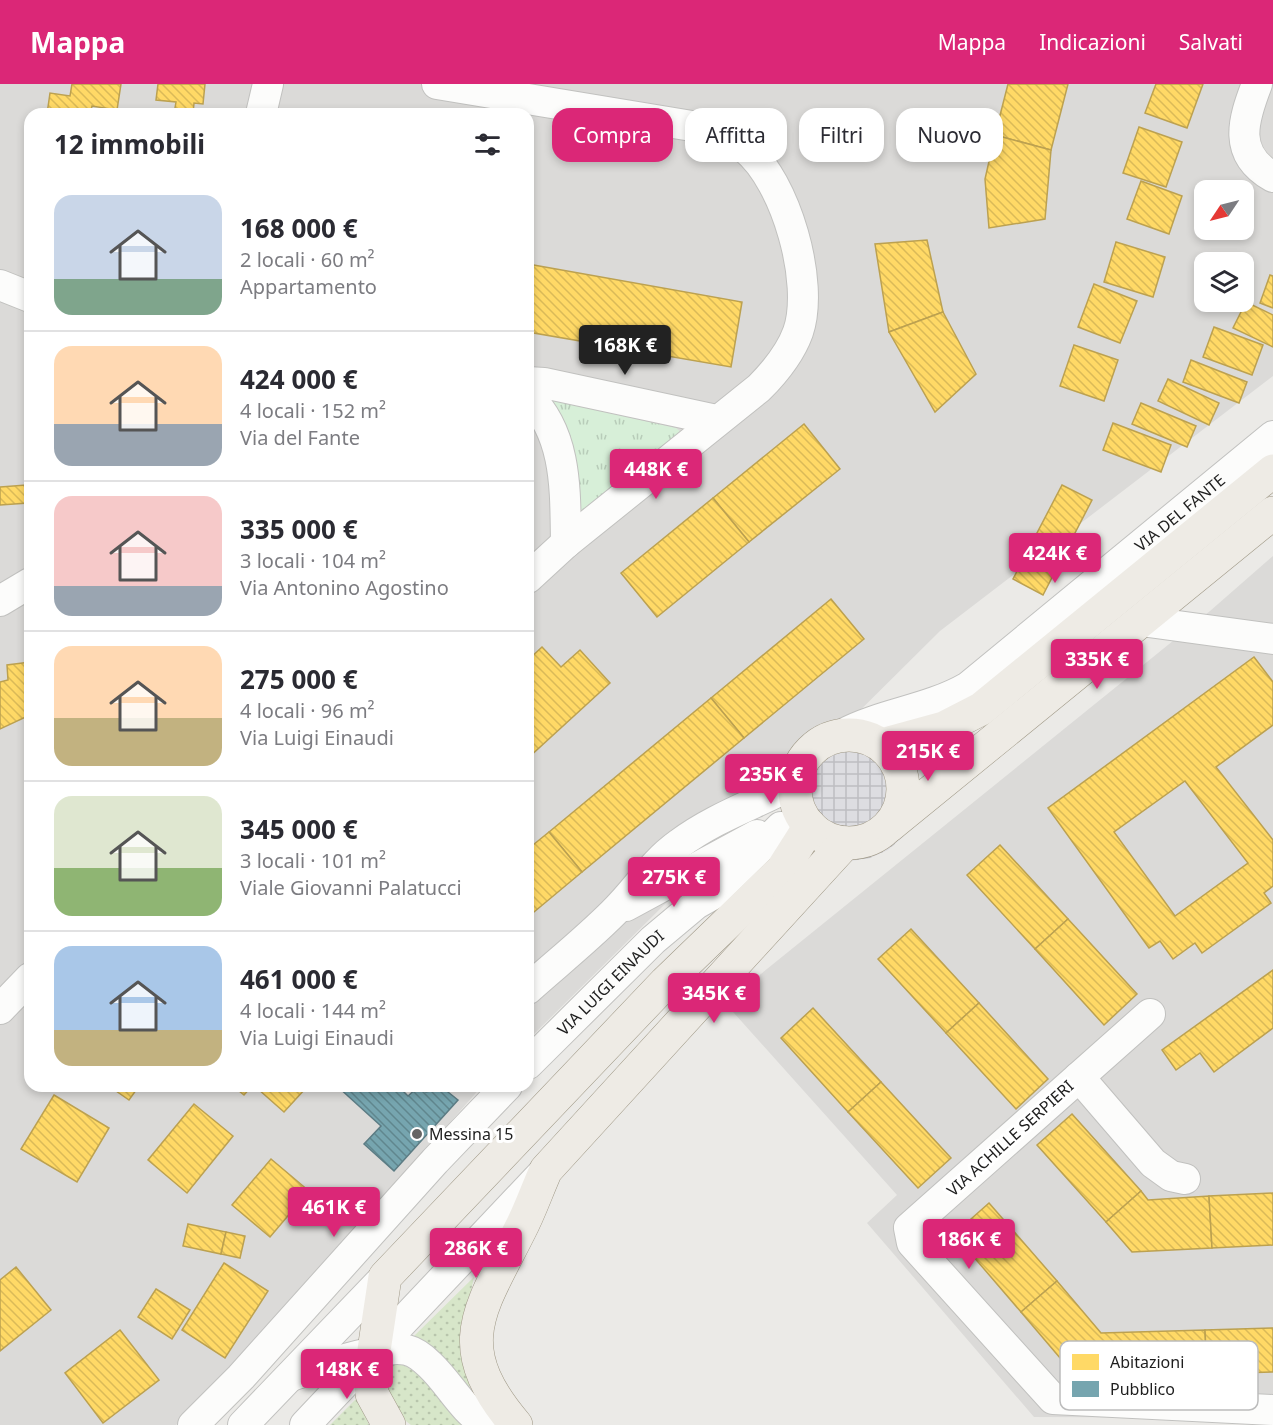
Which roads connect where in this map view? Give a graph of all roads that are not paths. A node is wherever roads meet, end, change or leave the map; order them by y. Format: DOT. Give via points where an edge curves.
graph roads {
  1 [pos="268,84"];
  2 [pos="437,84"];
  3 [pos="1257,84"];
  4 [pos="262,108"];
  5 [pos="1273,177"];
  6 [pos="0,285"];
  7 [pos="24,295"];
  8 [pos="534,382"];
  9 [pos="534,404"];
  10 [pos="716,420"];
  11 [pos="1273,436"];
  12 [pos="1273,471"];
  13 [pos="1273,513"];
  14 [pos="566,543"];
  15 [pos="534,572"];
  16 [pos="24,587"];
  17 [pos="0,601"];
  18 [pos="1141,621"];
  19 [pos="1273,639"];
  20 [pos="843,734"];
  21 [pos="882,745"];
  22 [pos="795,783"];
  23 [pos="767,799"];
  24 [pos="798,823"];
  25 [pos="889,826"];
  26 [pos="844,843"];
  27 [pos="710,862"];
  28 [pos="696,904"];
  29 [pos="615,912"];
  30 [pos="24,984"];
  31 [pos="534,984"];
  32 [pos="0,1009"];
  33 [pos="1150,1014"];
  34 [pos="534,1058"];
  35 [pos="1079,1077"];
  36 [pos="501,1092"];
  37 [pos="546,1170"];
  38 [pos="1185,1179"];
  39 [pos="385,1277"];
  40 [pos="372,1354"];
  41 [pos="291,1376"];
  42 [pos="1060,1399"];
  43 [pos="1258,1409"];
  44 [pos="1273,1410"];
  45 [pos="193,1425"];
  46 [pos="243,1425"];
  47 [pos="305,1425"];
  48 [pos="389,1425"];
  49 [pos="486,1425"];
  50 [pos="516,1425"];
  1 -- 4 [label="street"];
  2 -- 10 [label="street" via="704,128 726,136 760,163 781,198 793,231 803,309 788,353 774,372"];
  3 -- 5 [label="street" via="1246,114 1245,141 1256,164"];
  6 -- 7 [label="street"];
  8 -- 10 [label="street"];
  9 -- 14 [label="street" via="547,422 564,468"];
  10 -- 14 [label="street"];
  11 -- 20 [label="street, VIA DEL FANTE" via="968,687 937,703 867,722"];
  12 -- 21 [label="main road" via="981,709 944,728"];
  13 -- 18 [label="main road"];
  14 -- 15 [label="street"];
  16 -- 17 [label="street"];
  18 -- 19 [label="street"];
  18 -- 25 [label="main road"];
  20 -- 21 [label="main road" via="870,738"];
  20 -- 22 [label="main road" via="817,745 806,756"];
  21 -- 25 [label="main road" via="902,775 899,811"];
  22 -- 23 [label="street"];
  22 -- 24 [label="main road"];
  23 -- 27 [label="street" via="724,831 717,839"];
  23 -- 29 [label="street" via="738,808 680,843 644,876"];
  24 -- 26 [label="main road"];
  24 -- 27 [label="street" via="757,835"];
  24 -- 28 [label="street, VIA LUIGI EINAUDI"];
  24 -- 39 [label="main road" via="782,870 666,982"];
  25 -- 26 [label="main road" via="861,842"];
  26 -- 37 [label="main road"];
  27 -- 28 [label="street"];
  27 -- 29 [label="street"];
  28 -- 34 [label="street, VIA LUIGI EINAUDI" via="653,940"];
  29 -- 31 [label="street"];
  30 -- 32 [label="street"];
  33 -- 35 [label="street, VIA ACHILLE SERPIERI"];
  35 -- 38 [label="street" via="1153,1163 1171,1176"];
  35 -- 42 [label="street, VIA ACHILLE SERPIERI" via="909,1228 912,1243 1053,1399"];
  36 -- 45 [label="street"];
  37 -- 40 [label="street"];
  37 -- 50 [label="main road" via="522,1227 485,1296 478,1321 477,1344 485,1379"];
  39 -- 40 [label="main road"];
  39 -- 41 [label="street"];
  40 -- 41 [label="street" via="330,1362"];
  40 -- 47 [label="street"];
  40 -- 48 [label="main road" via="372,1394"];
  40 -- 49 [label="street" via="408,1350 423,1358 468,1412"];
  41 -- 46 [label="street"];
  43 -- 44 [label="street, VIA ACHILLE SERPIERI"];
}
